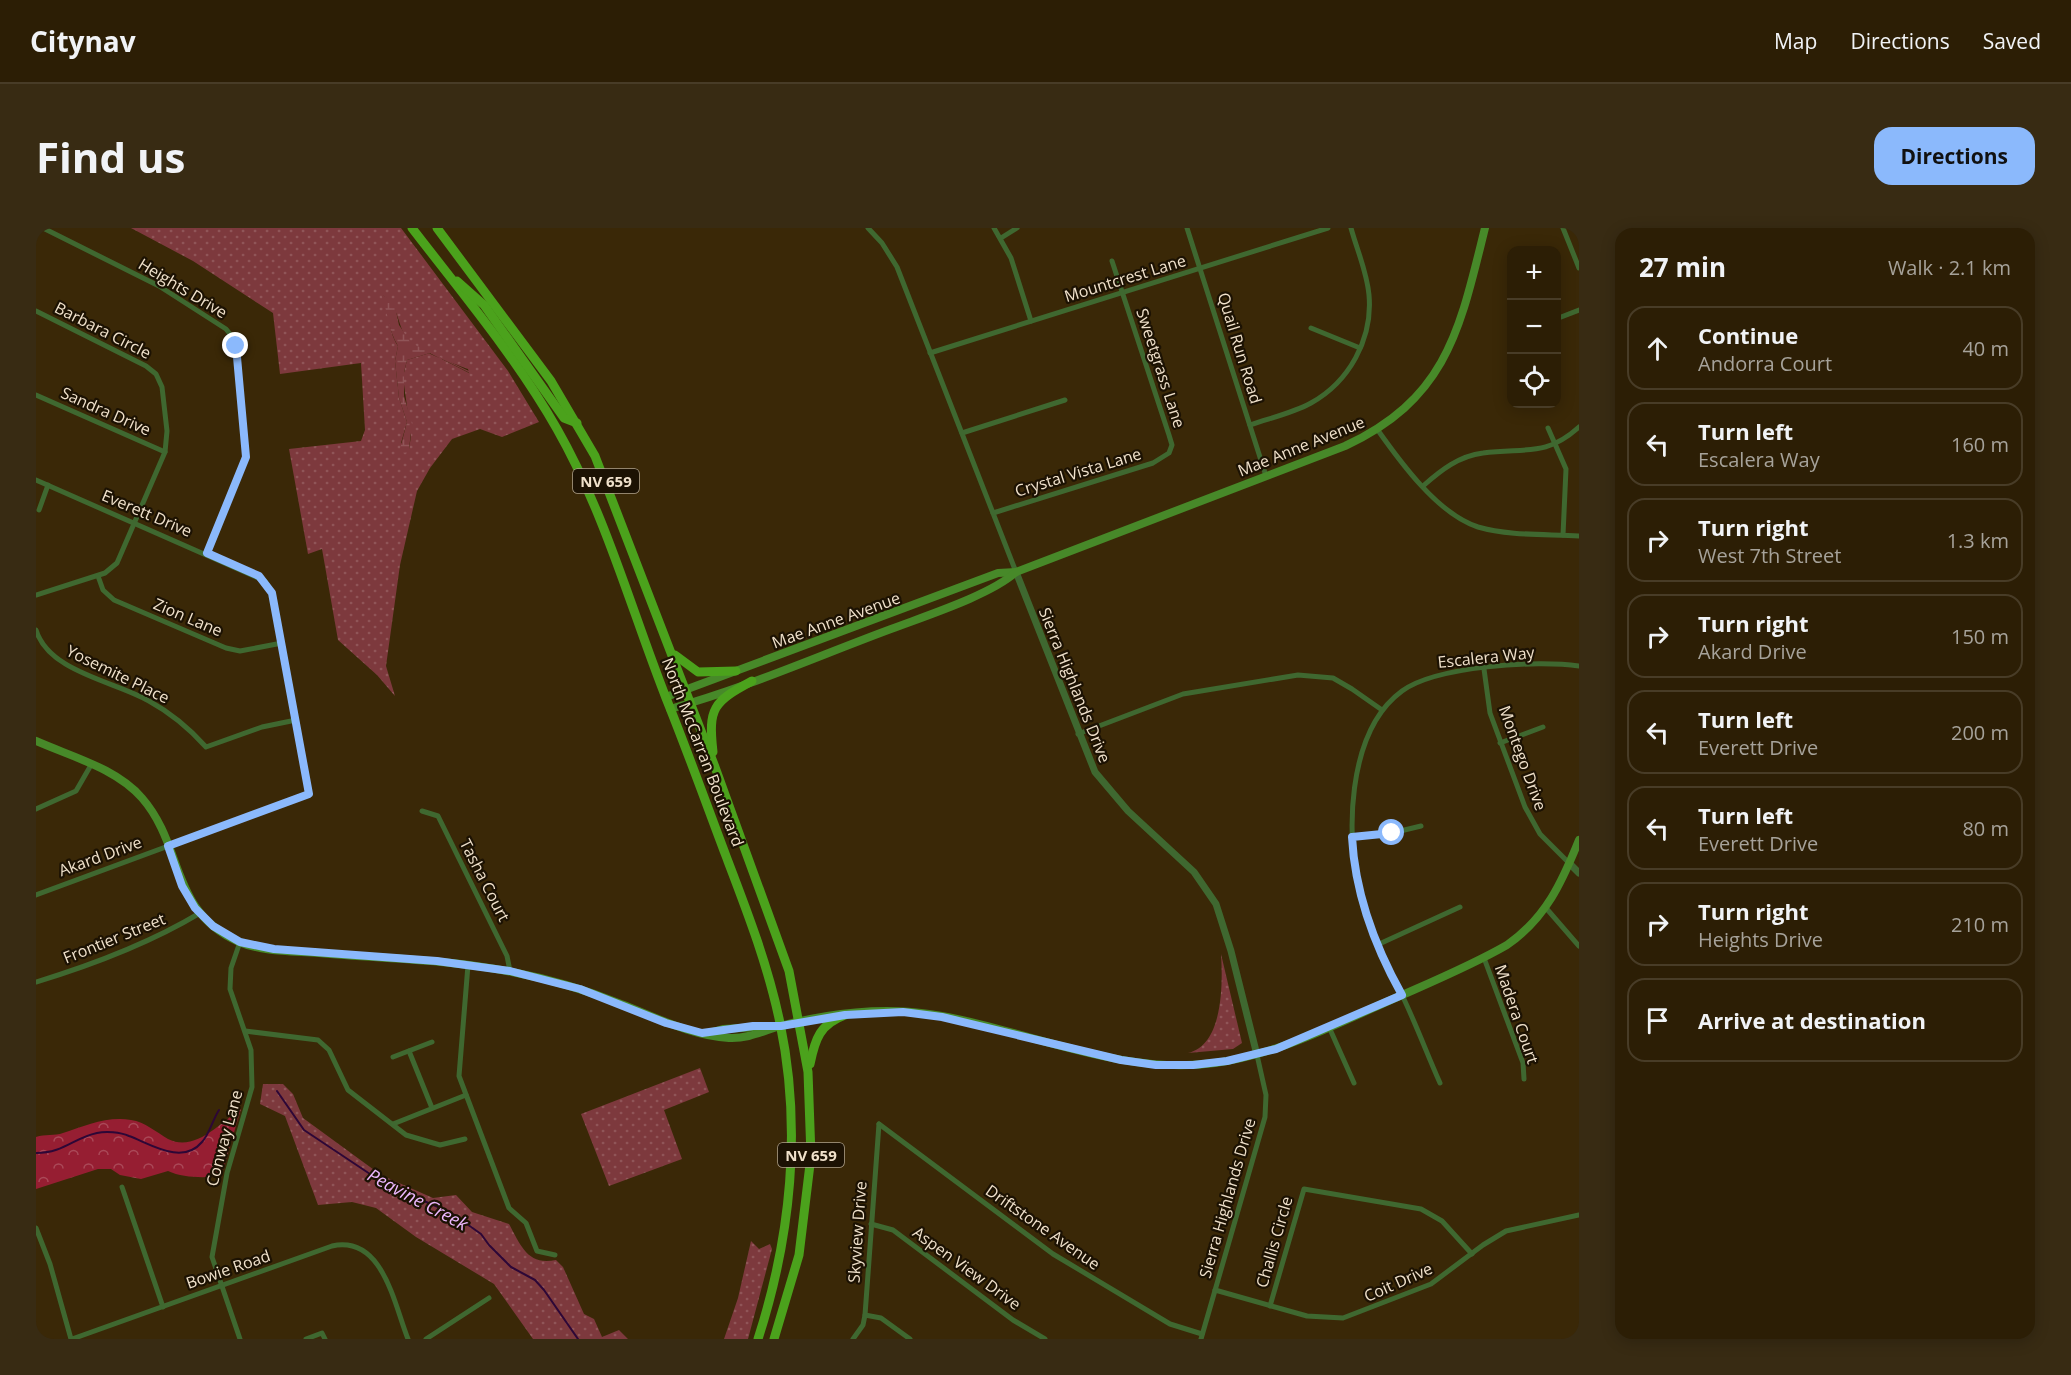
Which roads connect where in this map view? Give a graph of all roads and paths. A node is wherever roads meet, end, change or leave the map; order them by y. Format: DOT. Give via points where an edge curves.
graph roads {
  1 [pos="43,228"];
  2 [pos="412,228"];
  3 [pos="437,228"];
  4 [pos="868,228"];
  5 [pos="994,228"];
  6 [pos="1017,228"];
  7 [pos="1187,228"];
  8 [pos="1328,228"];
  9 [pos="1351,228"];
  10 [pos="1485,228"];
  11 [pos="1563,228"];
  12 [pos="1001,238"];
  13 [pos="1112,261"];
  14 [pos="1201,268"];
  15 [pos="1579,268"];
  16 [pos="446,272"];
  17 [pos="1122,293"];
  18 [pos="1579,310"];
  19 [pos="36,311"];
  20 [pos="1561,317"];
  21 [pos="1031,321"];
  22 [pos="1311,328"];
  23 [pos="1360,348"];
  24 [pos="930,353"];
  25 [pos="36,395"];
  26 [pos="1065,400"];
  27 [pos="577,423"];
  28 [pos="1250,425"];
  29 [pos="1579,427"];
  30 [pos="1377,429"];
  31 [pos="1548,429"];
  32 [pos="962,433"];
  33 [pos="1556,443"];
  34 [pos="165,452"];
  35 [pos="1169,453"];
  36 [pos="1266,476"];
  37 [pos="36,480"];
  38 [pos="48,485"];
  39 [pos="1423,486"];
  40 [pos="39,510"];
  41 [pos="993,513"];
  42 [pos="135,522"];
  43 [pos="1563,535"];
  44 [pos="1579,536"];
  45 [pos="207,553"];
  46 [pos="1016,572"];
  47 [pos="98,576"];
  48 [pos="36,596"];
  49 [pos="36,630"];
  50 [pos="665,635"];
  51 [pos="282,643"];
  52 [pos="1579,666"];
  53 [pos="1484,669"];
  54 [pos="736,671"];
  55 [pos="752,681"];
  56 [pos="686,690"];
  57 [pos="666,697"];
  58 [pos="691,703"];
  59 [pos="670,709"];
  60 [pos="1382,710"];
  61 [pos="296,720"];
  62 [pos="1543,727"];
  63 [pos="1078,734"];
  64 [pos="36,741"];
  65 [pos="1500,743"];
  66 [pos="91,765"];
  67 [pos="715,767"];
  68 [pos="309,794"];
  69 [pos="36,808"];
  70 [pos="422,811"];
  71 [pos="1421,826"];
  72 [pos="1352,837"];
  73 [pos="1579,840"];
  74 [pos="168,846"];
  75 [pos="1569,864"];
  76 [pos="1579,873"];
  77 [pos="36,894"];
  78 [pos="1460,908"];
  79 [pos="1546,908"];
  80 [pos="200,913"];
  81 [pos="240,942"];
  82 [pos="1377,945"];
  83 [pos="1579,946"];
  84 [pos="1484,957"];
  85 [pos="468,965"];
  86 [pos="510,971"];
  87 [pos="36,982"];
  88 [pos="1402,995"];
  89 [pos="845,1015"];
  90 [pos="800,1022"];
  91 [pos="781,1026"];
  92 [pos="1329,1027"];
  93 [pos="245,1031"];
  94 [pos="432,1042"];
  95 [pos="409,1051"];
  96 [pos="1257,1055"];
  97 [pos="393,1058"];
  98 [pos="808,1072"];
  99 [pos="1524,1079"];
  100 [pos="1354,1083"];
  101 [pos="1440,1083"];
  102 [pos="466,1095"];
  103 [pos="432,1108"];
  104 [pos="393,1124"];
  105 [pos="879,1124"];
  106 [pos="465,1139"];
  107 [pos="122,1187"];
  108 [pos="1579,1215"];
  109 [pos="871,1224"];
  110 [pos="36,1228"];
  111 [pos="1472,1254"];
  112 [pos="555,1255"];
  113 [pos="220,1286"];
  114 [pos="1215,1290"];
  115 [pos="489,1298"];
  116 [pos="1270,1306"];
  117 [pos="163,1307"];
  118 [pos="865,1315"];
  119 [pos="323,1336"];
  120 [pos="1201,1337"];
  121 [pos="71,1339"];
  122 [pos="240,1339"];
  123 [pos="306,1339"];
  124 [pos="408,1339"];
  125 [pos="426,1339"];
  126 [pos="758,1339"];
  127 [pos="774,1339"];
  128 [pos="853,1339"];
  129 [pos="910,1339"];
  130 [pos="1045,1339"];
  1 -- 45 [label="street, Heights Drive" via="159,286 226,329 234,339 246,457"];
  2 -- 16 [label="main road, North McCarran Boulevard / NV 659"];
  3 -- 27 [label="main road, North McCarran Boulevard / NV 659" via="536,359"];
  4 -- 24 [label="street, Sierra Highlands Drive" via="897,267"];
  5 -- 12 [label="street"];
  6 -- 12 [label="street"];
  7 -- 14 [label="street, Quail Run Road"];
  8 -- 14 [label="street, Mountcrest Lane"];
  9 -- 23 [label="street" via="1369,295 1368,323"];
  10 -- 30 [label="main road, Mae Anne Avenue" via="1462,317 1449,350 1418,394"];
  11 -- 15 [label="street"];
  12 -- 21 [label="street"];
  13 -- 17 [label="street, Sweetgrass Lane"];
  14 -- 17 [label="street, Mountcrest Lane"];
  14 -- 28 [label="street, Quail Run Road"];
  16 -- 27 [label="main road" via="484,305 560,413"];
  16 -- 57 [label="main road, North McCarran Boulevard / NV 659" via="518,367 564,442 594,507"];
  17 -- 21 [label="street, Mountcrest Lane"];
  17 -- 35 [label="street, Sweetgrass Lane" via="1172,445"];
  18 -- 20 [label="street"];
  19 -- 34 [label="street, Barbara Circle" via="156,374 162,387"];
  21 -- 24 [label="street, Mountcrest Lane"];
  22 -- 23 [label="street"];
  23 -- 28 [label="street" via="1341,380 1322,396 1298,409"];
  24 -- 32 [label="street, Sierra Highlands Drive"];
  25 -- 34 [label="street, Sandra Drive"];
  26 -- 32 [label="street"];
  27 -- 50 [label="main road, North McCarran Boulevard / NV 659" via="610,489"];
  28 -- 36 [label="street, Quail Run Road"];
  29 -- 33 [label="street"];
  30 -- 36 [label="main road, Mae Anne Avenue" via="1345,446"];
  30 -- 39 [label="street"];
  31 -- 33 [label="street"];
  32 -- 41 [label="street, Sierra Highlands Drive"];
  33 -- 39 [label="street" via="1532,451 1471,456 1447,466"];
  33 -- 43 [label="street" via="1567,479"];
  34 -- 42 [label="street"];
  35 -- 41 [label="street, Crystal Vista Lane" via="1153,463"];
  36 -- 46 [label="main road, Mae Anne Avenue"];
  37 -- 38 [label="street, Everett Drive"];
  38 -- 40 [label="street"];
  38 -- 42 [label="street, Everett Drive"];
  39 -- 43 [label="street" via="1448,512 1475,525"];
  41 -- 46 [label="street, Sierra Highlands Drive"];
  42 -- 45 [label="street, Everett Drive"];
  42 -- 47 [label="street" via="117,563"];
  43 -- 44 [label="street"];
  45 -- 51 [label="street, Everett Drive" via="265,581 272,593"];
  46 -- 54 [label="main road, Mae Anne Avenue" via="998,573"];
  46 -- 55 [label="main road, Mae Anne Avenue" via="1002,584"];
  46 -- 63 [label="street, Sierra Highlands Drive"];
  47 -- 48 [label="street"];
  47 -- 51 [label="street, Zion Lane" via="103,590 114,600 226,648 240,651"];
  49 -- 61 [label="street, Yosemite Place" via="45,649 58,661 148,700 180,721 206,747 262,727"];
  50 -- 54 [label="main road" via="671,651 690,669 707,673"];
  50 -- 56 [label="main road, North McCarran Boulevard / NV 659"];
  51 -- 61 [label="street, Everett Drive"];
  52 -- 53 [label="street, Escalera Way"];
  53 -- 60 [label="street, Escalera Way" via="1421,680 1400,692"];
  53 -- 65 [label="street, Montego Drive" via="1490,713"];
  54 -- 56 [label="main road, Mae Anne Avenue"];
  55 -- 58 [label="main road, Mae Anne Avenue"];
  55 -- 67 [label="main road" via="723,698 712,712"];
  56 -- 57 [label="main road, Mae Anne Avenue"];
  56 -- 58 [label="main road, North McCarran Boulevard / NV 659"];
  57 -- 59 [label="main road, North McCarran Boulevard / NV 659"];
  58 -- 59 [label="main road, Mae Anne Avenue"];
  58 -- 67 [label="main road, North McCarran Boulevard / NV 659"];
  59 -- 91 [label="main road, North McCarran Boulevard / NV 659" via="757,938"];
  60 -- 63 [label="street" via="1333,678 1298,675 1197,690"];
  60 -- 72 [label="street, Escalera Way" via="1358,771"];
  61 -- 68 [label="street, Everett Drive"];
  62 -- 65 [label="street"];
  63 -- 96 [label="street, Sierra Highlands Drive" via="1095,772 1115,798 1194,872 1216,904"];
  64 -- 66 [label="main road"];
  65 -- 75 [label="street, Montego Drive" via="1529,816 1540,834"];
  66 -- 69 [label="street" via="76,791"];
  66 -- 74 [label="main road" via="117,777 137,793 157,819"];
  67 -- 90 [label="main road, North McCarran Boulevard / NV 659" via="782,945"];
  68 -- 74 [label="street, Akard Drive"];
  70 -- 86 [label="street, Tasha Court" via="438,816 507,956"];
  71 -- 72 [label="street"];
  72 -- 82 [label="street, Escalera Way" via="1361,900"];
  73 -- 75 [label="main road"];
  74 -- 77 [label="street, Akard Drive"];
  74 -- 80 [label="main road" via="182,886"];
  75 -- 76 [label="street, Montego Drive"];
  75 -- 79 [label="main road"];
  78 -- 82 [label="street"];
  79 -- 83 [label="street"];
  79 -- 84 [label="main road" via="1516,939"];
  80 -- 81 [label="main road"];
  80 -- 87 [label="street, Frontier Street" via="169,931"];
  81 -- 85 [label="main road" via="274,949"];
  81 -- 93 [label="street, Conway Lane" via="231,968 230,989"];
  82 -- 88 [label="street, Escalera Way"];
  84 -- 88 [label="main road"];
  84 -- 99 [label="street, Madera Court" via="1523,1064"];
  85 -- 86 [label="main road"];
  85 -- 102 [label="street" via="459,1076"];
  86 -- 91 [label="main road" via="580,989 666,1023 724,1038 752,1036"];
  88 -- 92 [label="main road"];
  88 -- 101 [label="street, Escalera Way"];
  89 -- 90 [label="main road"];
  89 -- 96 [label="main road" via="928,1014 1086,1053 1156,1065 1210,1064"];
  89 -- 98 [label="main road" via="832,1019 819,1033"];
  90 -- 91 [label="main road"];
  90 -- 98 [label="main road, North McCarran Boulevard / NV 659"];
  91 -- 126 [label="main road, North McCarran Boulevard / NV 659" via="790,1093 790,1181 784,1244"];
  92 -- 96 [label="main road"];
  92 -- 100 [label="street"];
  93 -- 104 [label="street" via="318,1040 329,1050 348,1090"];
  93 -- 113 [label="street, Conway Lane" via="253,1064 252,1087 227,1173 212,1247"];
  94 -- 95 [label="street"];
  95 -- 97 [label="street"];
  95 -- 103 [label="street"];
  96 -- 114 [label="street, Sierra Highlands Drive" via="1266,1095 1265,1117"];
  98 -- 127 [label="main road, North McCarran Boulevard / NV 659" via="811,1156 805,1220 791,1288"];
  102 -- 103 [label="street"];
  102 -- 112 [label="street" via="509,1208 526,1223 537,1251"];
  103 -- 104 [label="street"];
  104 -- 106 [label="street" via="406,1135 430,1144"];
  105 -- 109 [label="street, Skyview Drive"];
  105 -- 120 [label="street, Driftstone Avenue" via="1053,1254 1170,1324"];
  107 -- 117 [label="street"];
  108 -- 111 [label="street, Coit Drive" via="1506,1231"];
  109 -- 118 [label="street, Skyview Drive"];
  109 -- 130 [label="street, Aspen View Drive" via="893,1230 1013,1320"];
  110 -- 121 [label="street"];
  111 -- 116 [label="street, Coit Drive" via="1431,1284 1355,1315 1318,1318"];
  111 -- 116 [label="street, Challis Circle" via="1443,1221 1409,1205 1304,1190"];
  113 -- 117 [label="street, Bowie Road"];
  113 -- 122 [label="street, Conway Lane"];
  113 -- 124 [label="street, Bowie Road" via="340,1244 363,1250 383,1275"];
  114 -- 116 [label="street, Coit Drive"];
  114 -- 120 [label="street, Sierra Highlands Drive"];
  115 -- 125 [label="street"];
  117 -- 121 [label="street, Bowie Road"];
  118 -- 128 [label="street, Skyview Drive"];
  118 -- 129 [label="street" via="881,1318"];
  119 -- 123 [label="street"];
}
